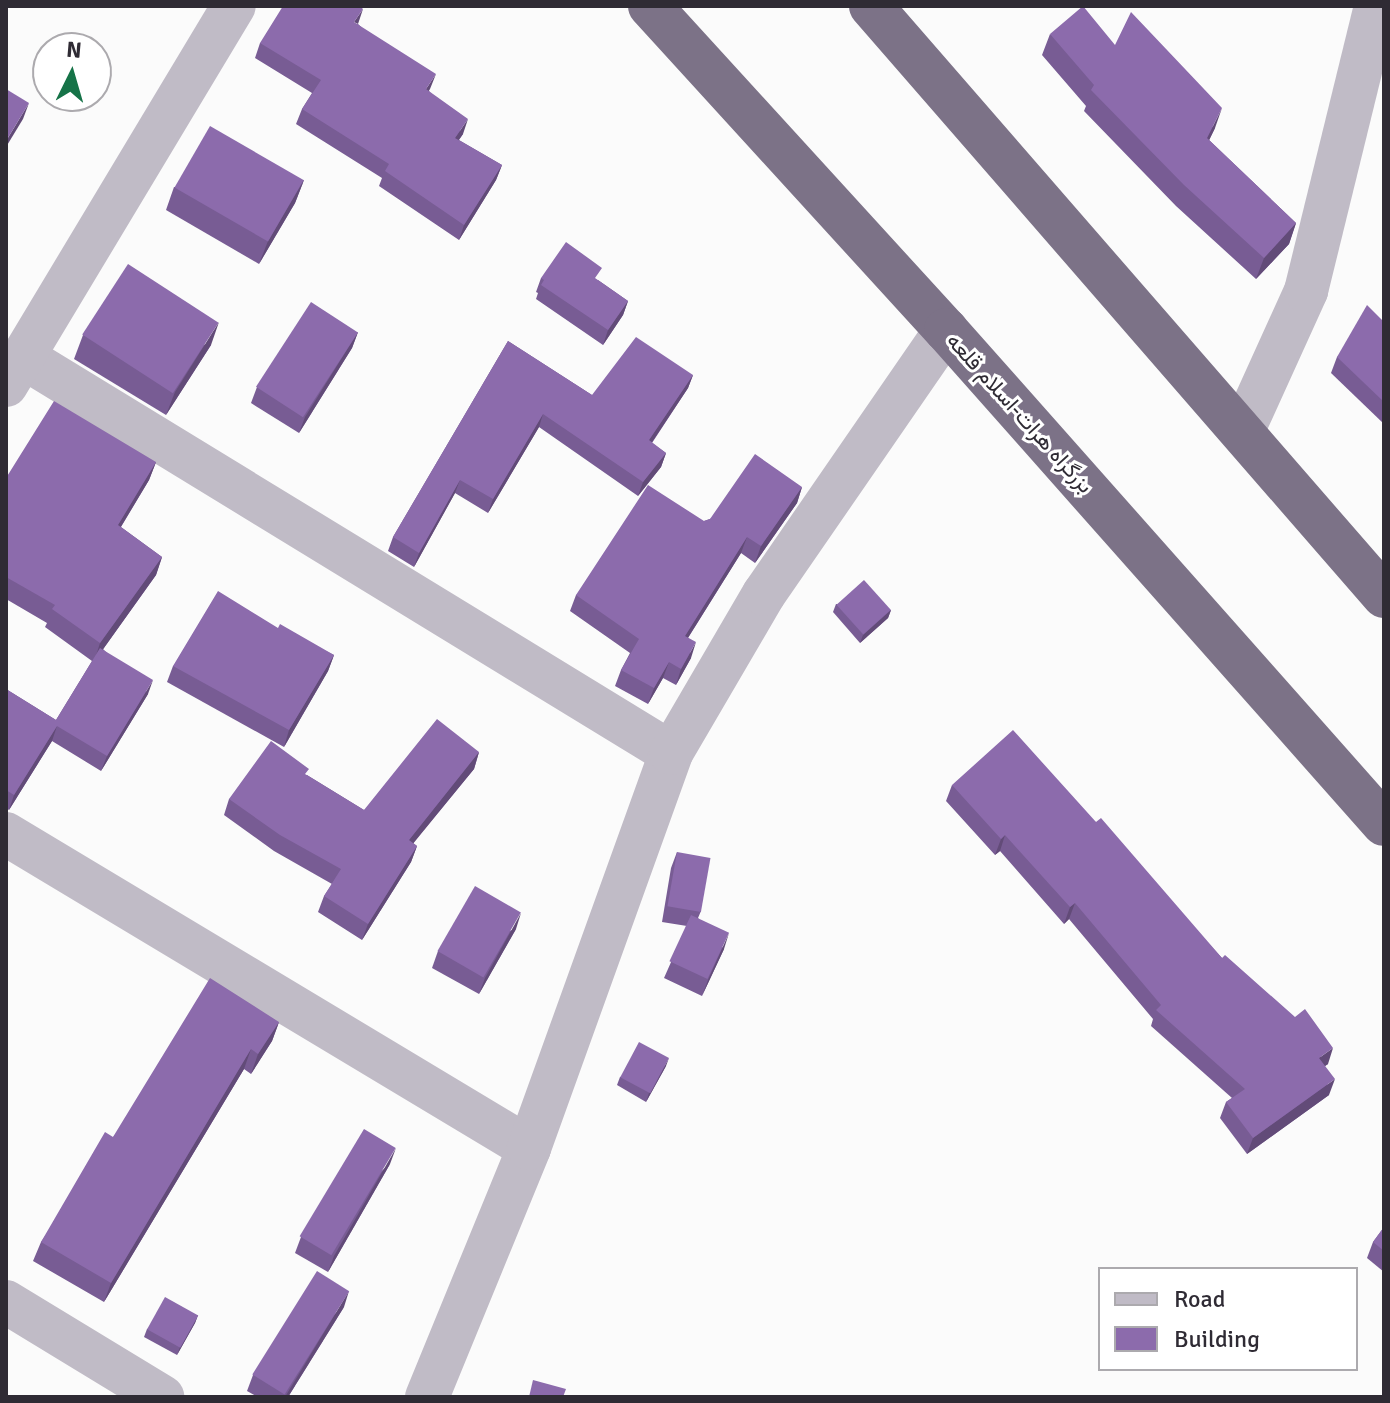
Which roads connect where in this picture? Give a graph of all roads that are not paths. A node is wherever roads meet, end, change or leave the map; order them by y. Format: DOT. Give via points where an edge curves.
graph roads {
  1 [pos="234,6"];
  2 [pos="650,6"];
  3 [pos="1376,6"];
  4 [pos="881,10"];
  5 [pos="946,330"];
  6 [pos="15,371"];
  7 [pos="1243,430"];
  8 [pos="1380,578"];
  9 [pos="671,753"];
  10 [pos="1384,824"];
  11 [pos="6,834"];
  12 [pos="529,1148"];
  13 [pos="6,1302"];
  14 [pos="162,1397"];
  15 [pos="427,1397"];
  1 -- 6 [label="street"];
  2 -- 5 [label="highway, بزرگراه هرات-اسلام قلعه"];
  3 -- 7 [label="street" via="1306,291"];
  4 -- 7 [label="highway"];
  5 -- 9 [label="street" via="764,594"];
  5 -- 10 [label="highway, بزرگراه هرات-اسلام قلعه"];
  6 -- 9 [label="street"];
  7 -- 8 [label="highway"];
  9 -- 12 [label="street"];
  11 -- 12 [label="street"];
  12 -- 15 [label="street"];
  13 -- 14 [label="street"];
}
